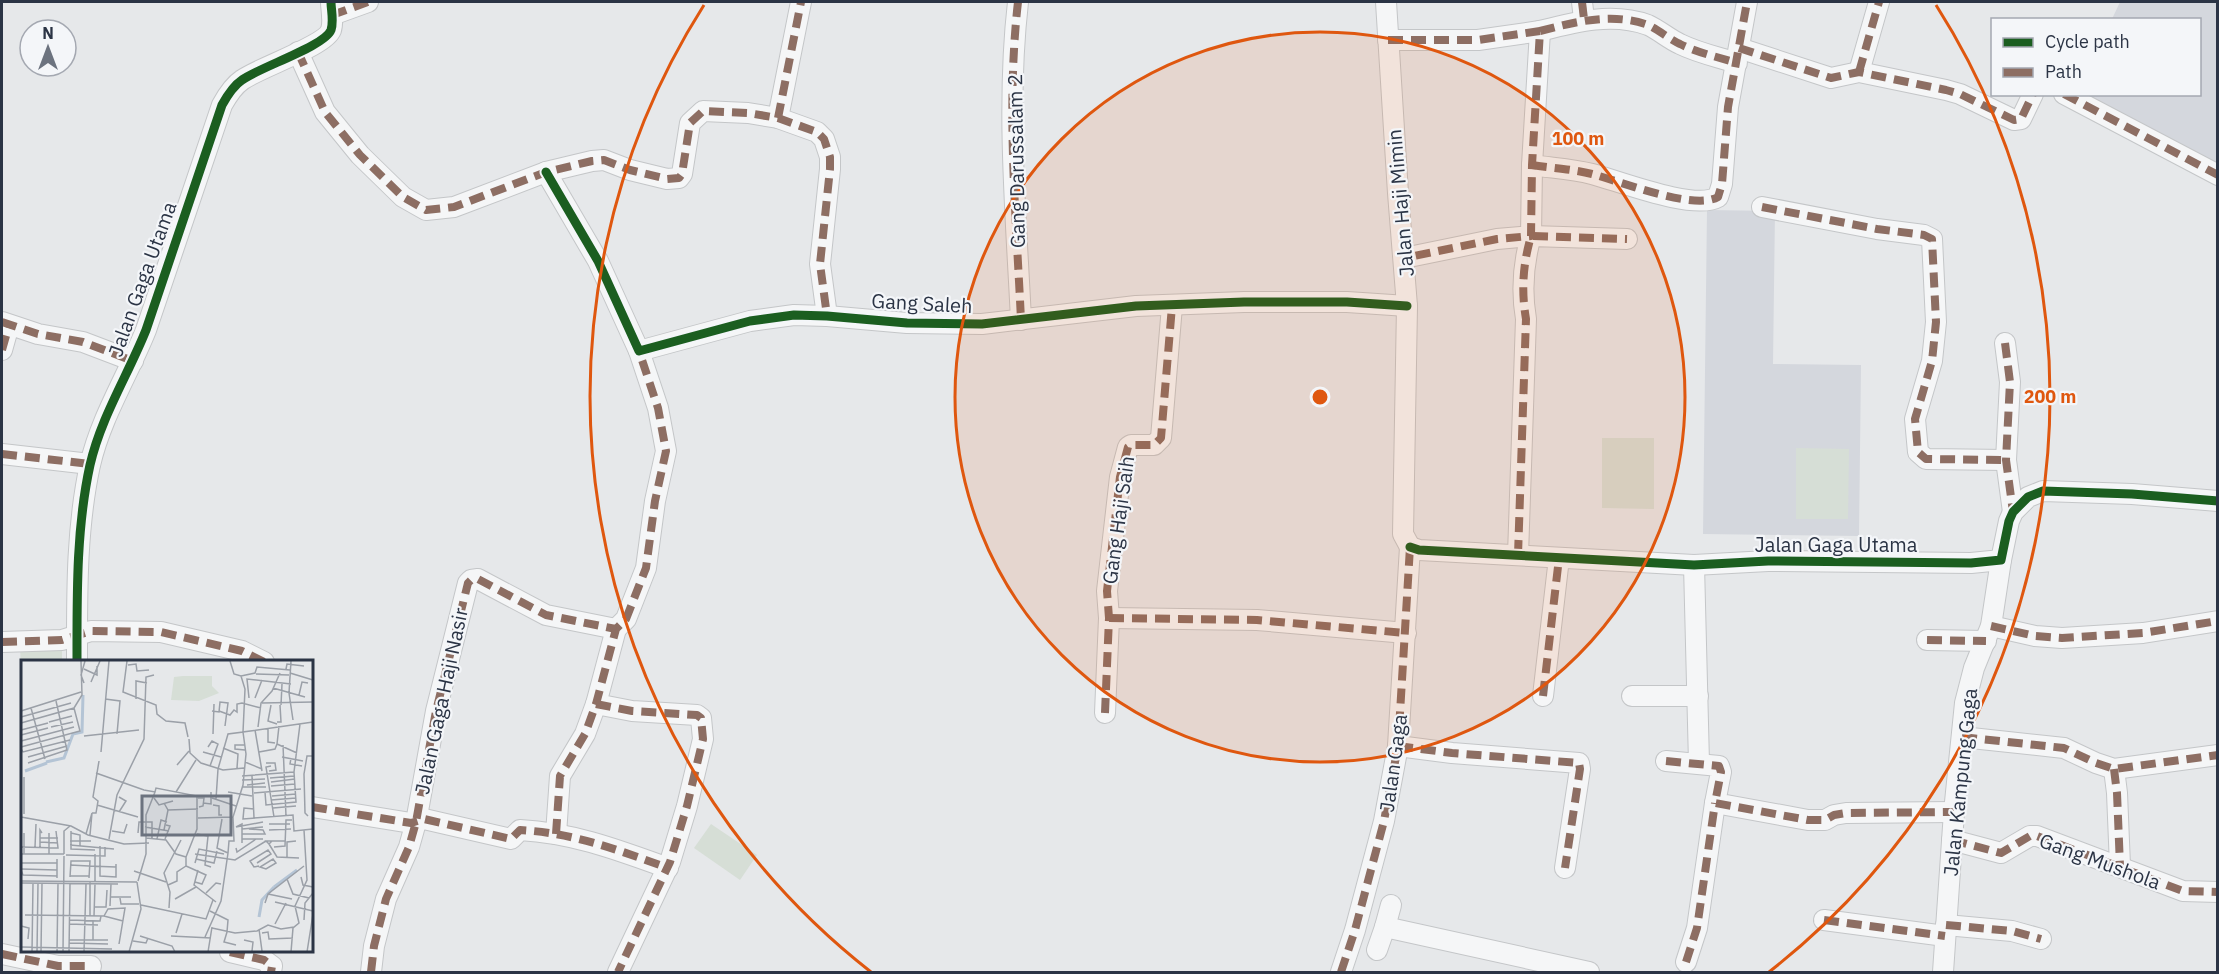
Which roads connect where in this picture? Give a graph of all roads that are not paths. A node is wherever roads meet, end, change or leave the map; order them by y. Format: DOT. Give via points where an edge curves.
graph roads {
  1 [pos="368,2"];
  2 [pos="801,2"];
  3 [pos="1017,2"];
  4 [pos="1386,2"];
  5 [pos="1747,2"];
  6 [pos="1879,2"];
  7 [pos="331,8"];
  8 [pos="1583,10"];
  9 [pos="1540,31"];
  10 [pos="1388,40"];
  11 [pos="298,52"];
  12 [pos="1738,56"];
  13 [pos="1858,72"];
  14 [pos="2031,96"];
  15 [pos="2068,96"];
  16 [pos="778,118"];
  17 [pos="1532,165"];
  18 [pos="546,172"];
  19 [pos="2217,175"];
  20 [pos="1762,207"];
  21 [pos="1531,236"];
  22 [pos="1627,239"];
  23 [pos="1404,258"];
  24 [pos="1172,306"];
  25 [pos="1407,306"];
  26 [pos="827,316"];
  27 [pos="1021,320"];
  28 [pos="5,324"];
  29 [pos="2005,343"];
  30 [pos="2,350"];
  31 [pos="639,351"];
  32 [pos="133,361"];
  33 [pos="2,454"];
  34 [pos="2006,460"];
  35 [pos="90,464"];
  36 [pos="2217,501"];
  37 [pos="2013,512"];
  38 [pos="1410,547"];
  39 [pos="1518,555"];
  40 [pos="1559,558"];
  41 [pos="2001,560"];
  42 [pos="1695,565"];
  43 [pos="1109,618"];
  44 [pos="2217,621"];
  45 [pos="616,629"];
  46 [pos="1406,633"];
  47 [pos="1989,634"];
  48 [pos="77,635"];
  49 [pos="1927,640"];
  50 [pos="2,642"];
  51 [pos="77,660"];
  52 [pos="260,660"];
  53 [pos="1543,696"];
  54 [pos="1632,696"];
  55 [pos="1698,696"];
  56 [pos="596,705"];
  57 [pos="1106,713"];
  58 [pos="1962,737"];
  59 [pos="1398,746"];
  60 [pos="2217,755"];
  61 [pos="1666,761"];
  62 [pos="1699,763"];
  63 [pos="2114,769"];
  64 [pos="1715,803"];
  65 [pos="314,807"];
  66 [pos="1954,812"];
  67 [pos="416,822"];
  68 [pos="556,834"];
  69 [pos="1952,840"];
  70 [pos="2120,866"];
  71 [pos="668,868"];
  72 [pos="1565,868"];
  73 [pos="2217,892"];
  74 [pos="1391,905"];
  75 [pos="1824,920"];
  76 [pos="1385,927"];
  77 [pos="1946,931"];
  78 [pos="2041,939"];
  79 [pos="1377,950"];
  80 [pos="238,953"];
  81 [pos="2,954"];
  82 [pos="1686,962"];
  83 [pos="91,963"];
  84 [pos="619,969"];
  85 [pos="271,972"];
  86 [pos="371,972"];
  87 [pos="1341,972"];
  88 [pos="1589,972"];
  89 [pos="1943,972"];
  1 -- 7 [label="street"];
  2 -- 16 [label="street"];
  3 -- 27 [label="street, Gang Darussalam 2" via="1012,113"];
  4 -- 10 [label="street, Jalan Haji Mimin"];
  5 -- 12 [label="street"];
  6 -- 13 [label="street"];
  7 -- 11 [label="street, Jalan Gaga Utama" via="332,26 325,38"];
  8 -- 9 [label="street"];
  8 -- 12 [label="street" via="1602,18 1648,26 1697,51"];
  9 -- 10 [label="street" via="1478,40"];
  9 -- 17 [label="street"];
  10 -- 23 [label="street, Jalan Haji Mimin"];
  11 -- 18 [label="street" via="324,112 403,197 426,210 454,207"];
  11 -- 32 [label="street, Jalan Gaga Utama" via="240,81 222,105"];
  12 -- 13 [label="street" via="1831,78"];
  12 -- 17 [label="street" via="1718,197 1704,201 1665,196 1589,174"];
  13 -- 14 [label="street" via="1960,94 2014,120 2021,119"];
  15 -- 19 [label="street"];
  16 -- 18 [label="street" via="703,111 690,123 682,174 673,180 604,160"];
  16 -- 26 [label="street" via="817,132 828,147 830,169 820,264"];
  17 -- 21 [label="street"];
  18 -- 31 [label="street" via="598,261"];
  20 -- 34 [label="street" via="1932,239 1936,322 1932,361 1915,419 1918,452 1926,459"];
  21 -- 22 [label="street"];
  21 -- 23 [label="street"];
  21 -- 39 [label="street" via="1522,293 1526,319"];
  23 -- 25 [label="street, Jalan Haji Mimin"];
  24 -- 25 [label="street, Gang Saleh" via="1347,302"];
  24 -- 27 [label="street, Gang Saleh"];
  24 -- 43 [label="street, Gang Haji Saih" via="1161,438 1157,443 1131,445 1126,451 1112,541 1107,591"];
  25 -- 38 [label="street, Jalan Haji Mimin" via="1403,534"];
  26 -- 27 [label="street, Gang Saleh" via="907,323"];
  26 -- 31 [label="street, Gang Saleh" via="794,315 750,321"];
  28 -- 30 [label="street"];
  28 -- 32 [label="street" via="83,342"];
  29 -- 34 [label="street" via="2010,382"];
  31 -- 45 [label="street" via="658,408 666,451 646,568 626,619"];
  32 -- 35 [label="street, Jalan Gaga Utama" via="120,383"];
  33 -- 35 [label="street"];
  34 -- 37 [label="street"];
  35 -- 48 [label="street, Jalan Gaga Utama" via="80,543"];
  36 -- 37 [label="street" via="2047,491 2028,497"];
  37 -- 41 [label="street"];
  38 -- 39 [label="street, Jalan Gaga Utama"];
  38 -- 46 [label="street, Jalan Gaga"];
  39 -- 40 [label="street, Jalan Gaga Utama"];
  40 -- 42 [label="street, Jalan Gaga Utama"];
  40 -- 53 [label="street"];
  41 -- 42 [label="street, Jalan Gaga Utama"];
  41 -- 47 [label="street, Jalan Kampung Gaga"];
  42 -- 55 [label="street"];
  43 -- 46 [label="street" via="1257,620"];
  43 -- 57 [label="street, Gang Haji Saih"];
  44 -- 47 [label="street" via="2143,633 2062,638"];
  45 -- 56 [label="street"];
  45 -- 67 [label="street, Jalan Gaga Haji Nasir" via="546,615 478,579 471,580 436,711"];
  46 -- 59 [label="street, Jalan Gaga"];
  47 -- 49 [label="street"];
  47 -- 58 [label="street, Jalan Kampung Gaga" via="1974,668"];
  48 -- 50 [label="street" via="62,640"];
  48 -- 51 [label="street, Jalan Gaga Utama"];
  48 -- 52 [label="street" via="91,631 161,632 242,651"];
  54 -- 55 [label="street"];
  55 -- 62 [label="street"];
  56 -- 68 [label="street" via="585,734 560,776"];
  56 -- 71 [label="street" via="701,718 703,739"];
  58 -- 63 [label="street" via="2064,748"];
  58 -- 66 [label="street, Jalan Kampung Gaga"];
  59 -- 72 [label="street" via="1579,763"];
  59 -- 87 [label="street, Jalan Gaga" via="1384,821"];
  60 -- 63 [label="street"];
  61 -- 62 [label="street"];
  62 -- 64 [label="street" via="1719,766"];
  63 -- 70 [label="street"];
  64 -- 66 [label="street" via="1808,819 1846,813"];
  64 -- 82 [label="street" via="1696,928"];
  65 -- 67 [label="street"];
  66 -- 69 [label="street, Jalan Kampung Gaga"];
  67 -- 68 [label="street" via="424,819 511,839 520,830"];
  67 -- 86 [label="street, Jalan Gaga Haji Nasir" via="386,899"];
  68 -- 71 [label="street" via="600,843"];
  69 -- 70 [label="street, Gang Mushola" via="2001,853 2037,836"];
  69 -- 77 [label="street, Jalan Kampung Gaga"];
  70 -- 73 [label="street, Gang Mushola" via="2183,891"];
  71 -- 84 [label="street"];
  74 -- 76 [label="street"];
  75 -- 77 [label="street"];
  76 -- 79 [label="street"];
  76 -- 88 [label="street"];
  77 -- 78 [label="street" via="2012,931"];
  77 -- 89 [label="street, Jalan Kampung Gaga"];
  80 -- 85 [label="street" via="264,960 272,966"];
  81 -- 83 [label="street" via="58,966"];
}
